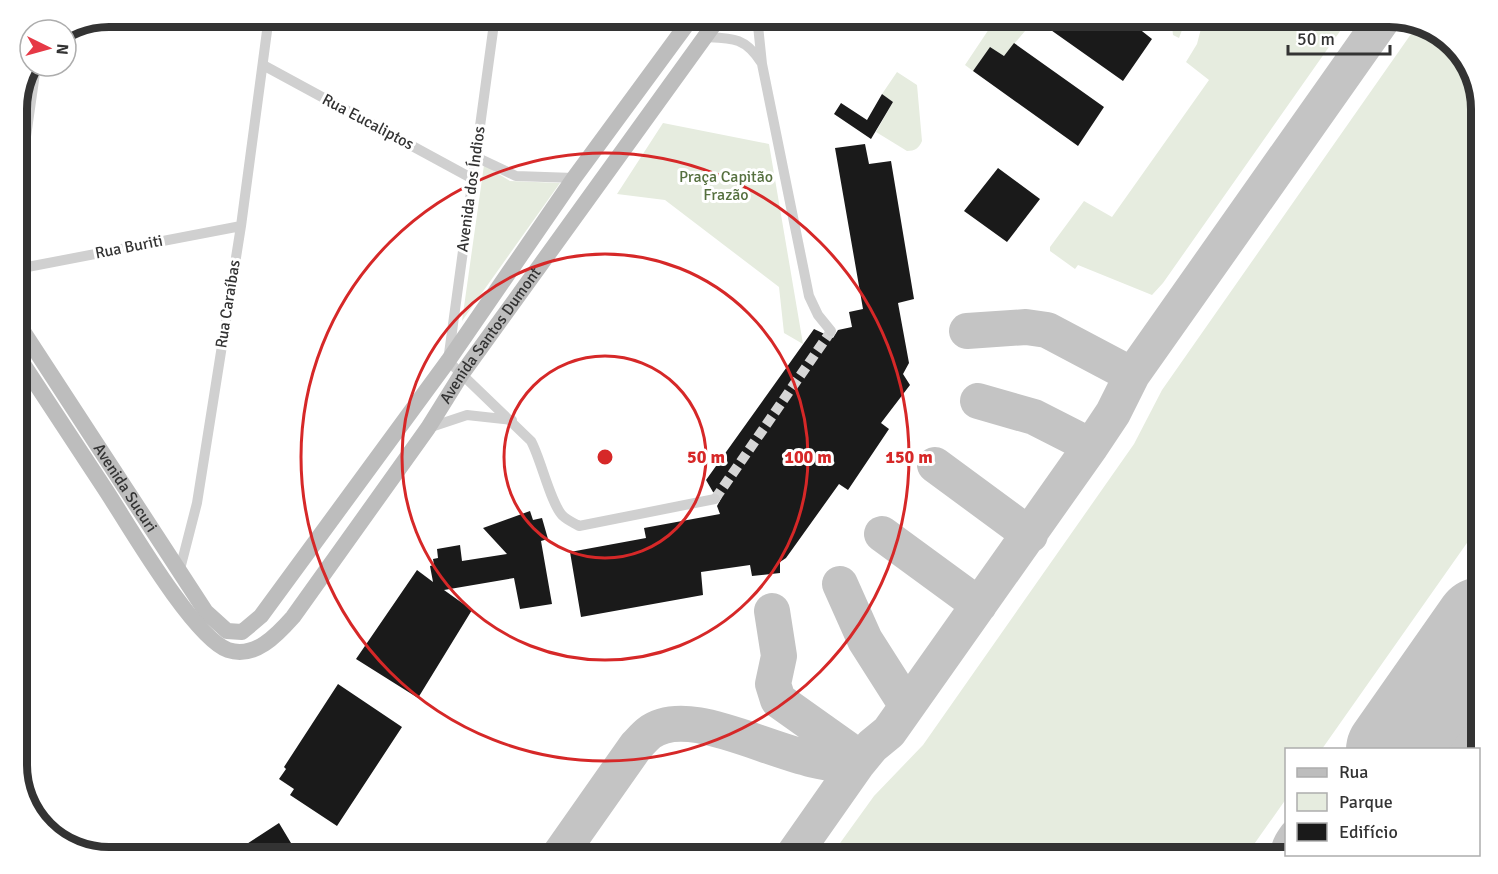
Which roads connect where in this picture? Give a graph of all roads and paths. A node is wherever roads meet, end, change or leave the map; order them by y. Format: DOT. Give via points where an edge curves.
graph roads {
  1 [pos="268,27"];
  2 [pos="494,27"];
  3 [pos="686,27"];
  4 [pos="696,27"];
  5 [pos="712,27"];
  6 [pos="758,27"];
  7 [pos="705,37"];
  8 [pos="762,64"];
  9 [pos="263,65"];
  10 [pos="34,78"];
  11 [pos="27,129"];
  12 [pos="476,157"];
  13 [pos="473,178"];
  14 [pos="574,178"];
  15 [pos="241,226"];
  16 [pos="27,267"];
  17 [pos="831,331"];
  18 [pos="27,339"];
  19 [pos="448,361"];
  20 [pos="27,369"];
  21 [pos="462,375"];
  22 [pos="512,420"];
  23 [pos="428,428"];
  24 [pos="375,460"];
  25 [pos="395,474"];
  26 [pos="716,499"];
  27 [pos="172,578"];
  28 [pos="283,583"];
  29 [pos="305,599"];
  30 [pos="248,629"];
  31 [pos="257,648"];
  1 -- 9 [label="street, Rua Caraíbas"];
  2 -- 12 [label="street, Avenida dos Índios"];
  3 -- 14 [label="main road, Avenida Santos Dumont"];
  4 -- 7 [label="main road"];
  5 -- 7 [label="main road, Avenida Santos Dumont"];
  6 -- 8 [label="street"];
  7 -- 8 [label="street" via="732,38 751,46"];
  7 -- 21 [label="main road, Avenida Santos Dumont"];
  8 -- 17 [label="street" via="809,296"];
  9 -- 13 [label="street, Rua Eucaliptos"];
  9 -- 15 [label="street, Rua Caraíbas"];
  10 -- 11 [label="street"];
  12 -- 13 [label="street, Avenida dos Índios"];
  12 -- 14 [label="street" via="516,176"];
  13 -- 19 [label="street, Avenida dos Índios"];
  14 -- 19 [label="main road, Avenida Santos Dumont"];
  15 -- 16 [label="street, Rua Buriti"];
  15 -- 27 [label="street, Rua Caraíbas" via="197,502"];
  18 -- 27 [label="main road, Avenida Sucuri"];
  19 -- 21 [label="street"];
  19 -- 24 [label="main road, Avenida Santos Dumont"];
  20 -- 27 [label="main road, Avenida Sucuri"];
  21 -- 22 [label="street"];
  21 -- 23 [label="main road, Avenida Santos Dumont"];
  22 -- 23 [label="street" via="467,415"];
  22 -- 26 [label="street" via="539,455 557,508 563,517 579,526"];
  23 -- 25 [label="main road, Avenida Santos Dumont"];
  24 -- 25 [label="main road"];
  24 -- 28 [label="main road, Avenida Santos Dumont"];
  25 -- 29 [label="main road, Avenida Santos Dumont"];
  27 -- 30 [label="main road, Avenida Sucuri" via="219,626 235,633"];
  27 -- 31 [label="main road, Avenida Sucuri" via="212,641 228,650"];
  28 -- 29 [label="main road" via="292,594"];
  28 -- 30 [label="main road, Avenida Santos Dumont"];
  29 -- 31 [label="main road, Avenida Santos Dumont" via="275,637"];
}
